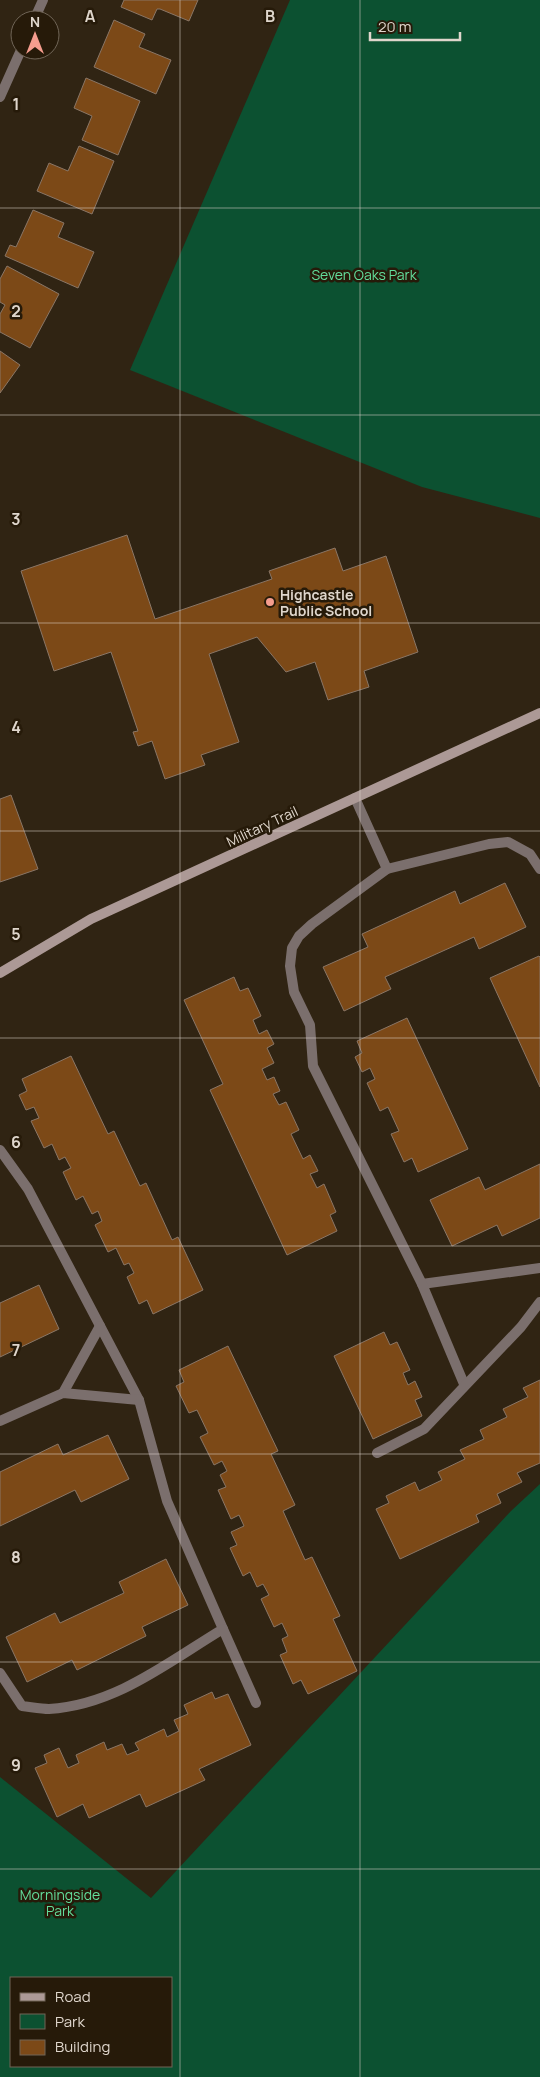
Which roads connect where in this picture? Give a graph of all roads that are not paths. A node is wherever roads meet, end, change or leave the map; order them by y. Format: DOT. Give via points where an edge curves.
graph roads {
  1 [pos="17,60"];
  2 [pos="0,97"];
  3 [pos="540,713"];
  4 [pos="355,798"];
  5 [pos="387,869"];
  6 [pos="540,869"];
  7 [pos="0,973"];
  8 [pos="0,1150"];
  9 [pos="540,1268"];
  10 [pos="422,1284"];
  11 [pos="540,1302"];
  12 [pos="100,1326"];
  13 [pos="464,1384"];
  14 [pos="63,1393"];
  15 [pos="138,1400"];
  16 [pos="0,1421"];
  17 [pos="377,1454"];
  18 [pos="223,1629"];
  19 [pos="0,1673"];
  20 [pos="256,1703"];
  1 -- 2 [label="street"];
  3 -- 4 [label="street, Military Trail"];
  4 -- 5 [label="street"];
  4 -- 7 [label="street, Military Trail" via="91,919"];
  5 -- 6 [label="street" via="508,842 530,854"];
  5 -- 10 [label="street" via="299,936 292,948 290,966 294,992 310,1025 313,1066"];
  8 -- 12 [label="street" via="28,1189"];
  9 -- 10 [label="street"];
  10 -- 13 [label="street"];
  11 -- 13 [label="street" via="521,1327"];
  12 -- 14 [label="street"];
  12 -- 15 [label="street"];
  13 -- 17 [label="street" via="424,1429"];
  14 -- 15 [label="street"];
  14 -- 16 [label="street"];
  15 -- 18 [label="street" via="167,1501"];
  18 -- 19 [label="street" via="136,1684 100,1700 48,1709 22,1706"];
  18 -- 20 [label="street"];
}
